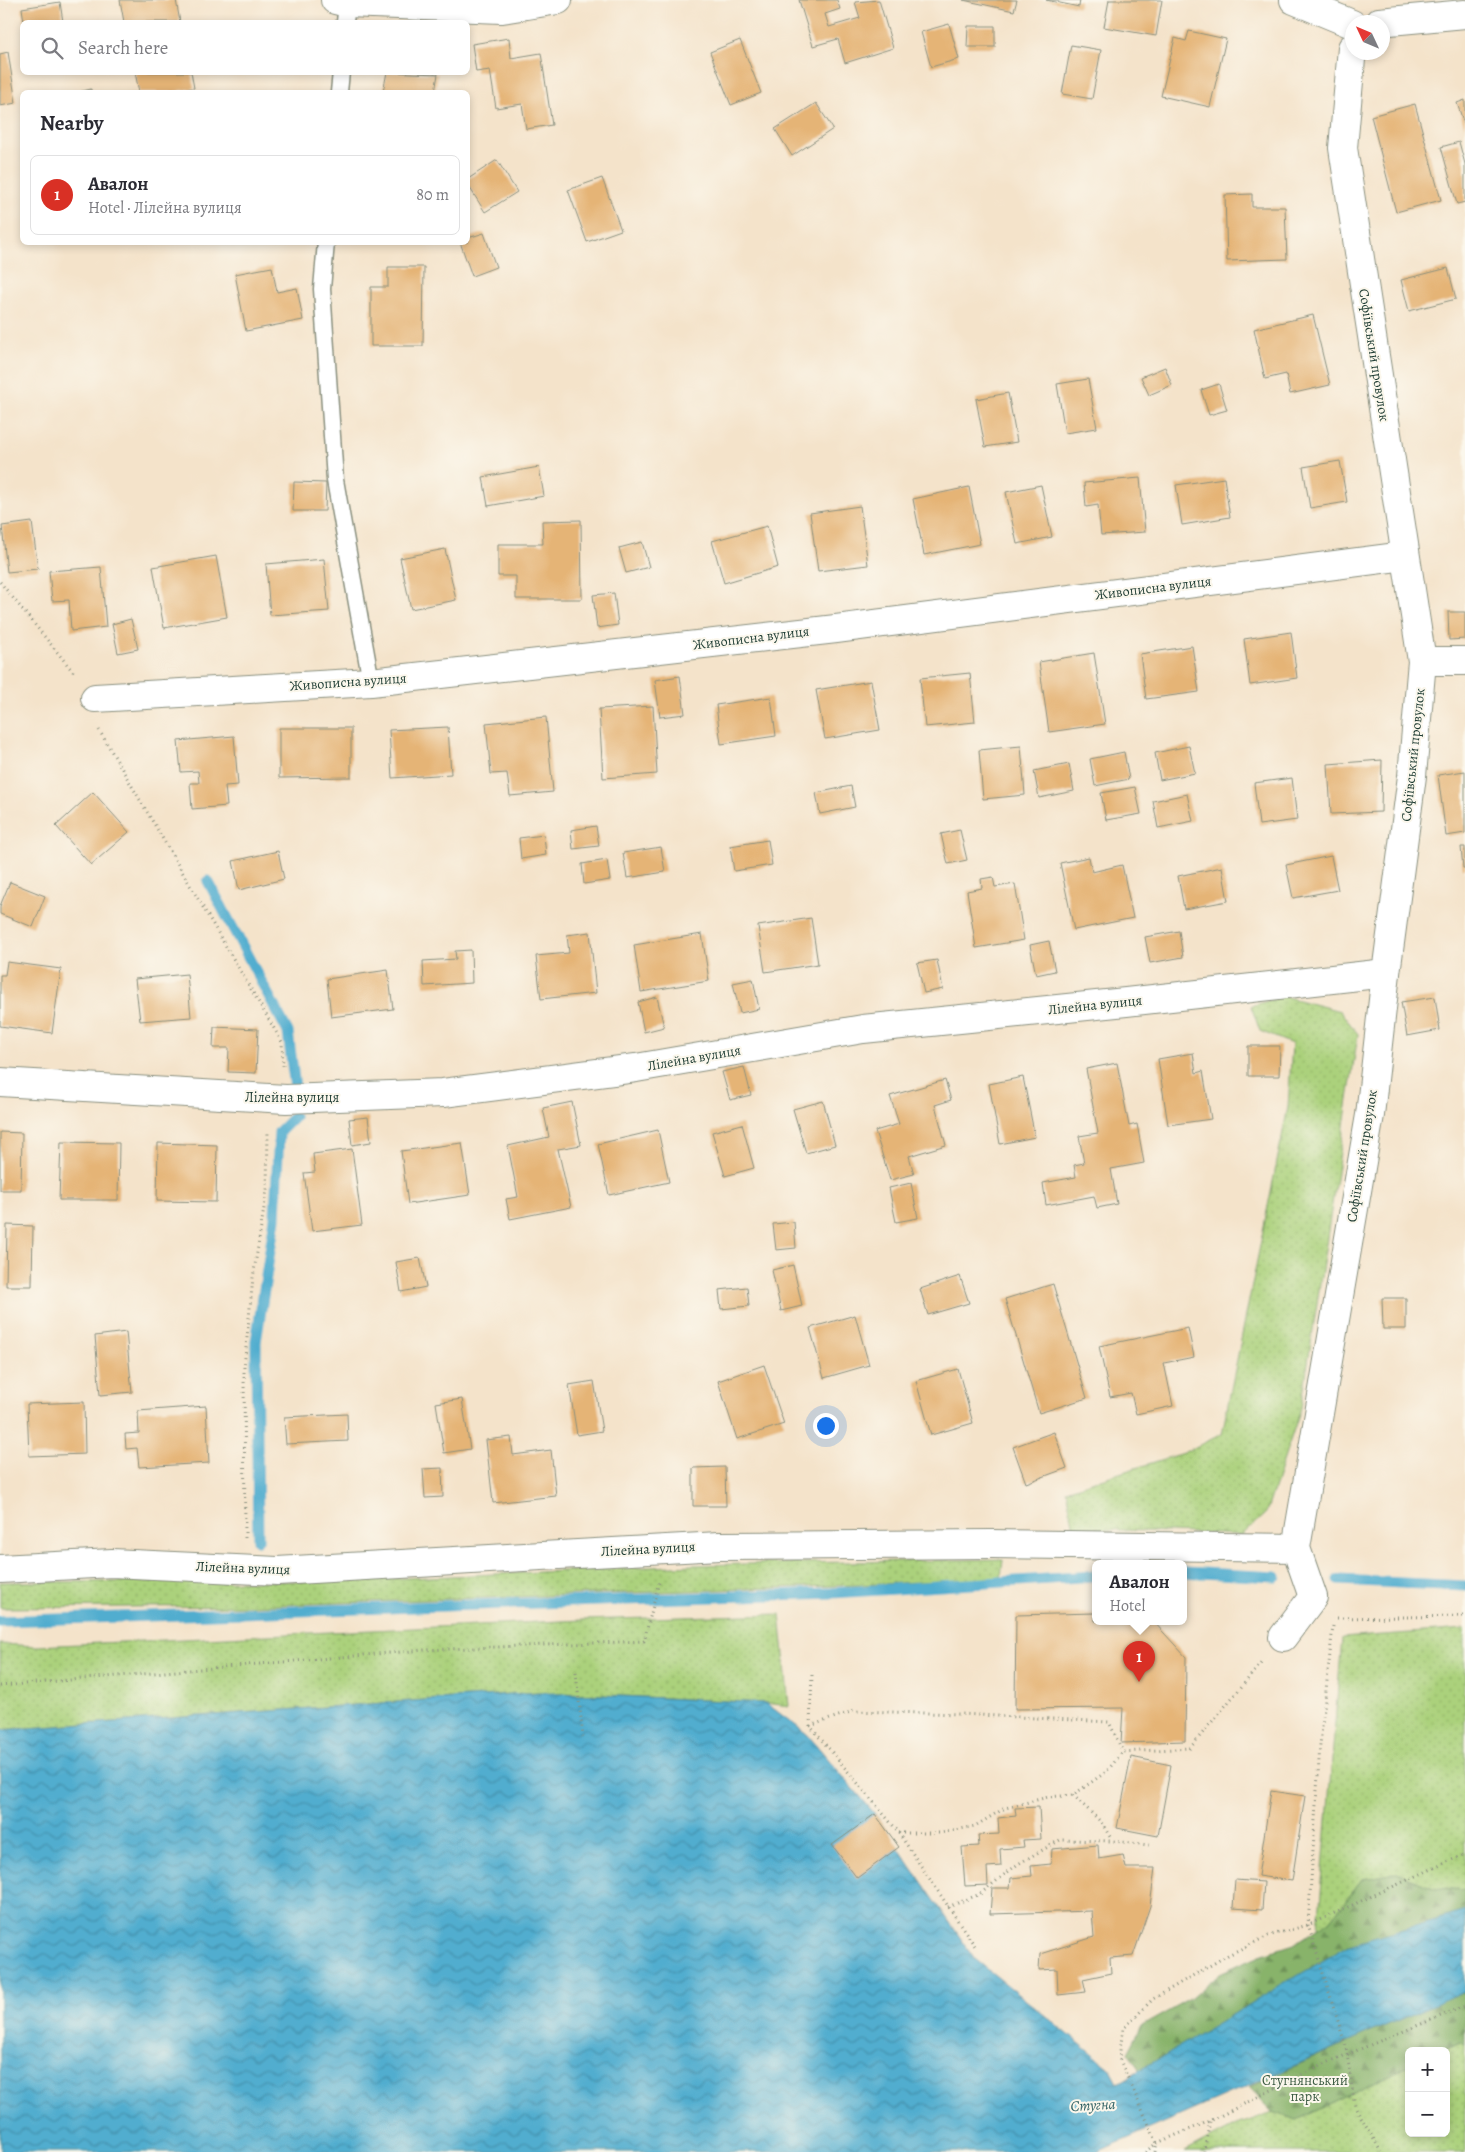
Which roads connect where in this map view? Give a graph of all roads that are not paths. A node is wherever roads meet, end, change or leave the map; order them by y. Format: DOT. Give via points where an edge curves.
graph roads {
  1 [pos="558,0"];
  2 [pos="1294,0"];
  3 [pos="342,8"];
  4 [pos="1465,14"];
  5 [pos="1345,21"];
  6 [pos="1390,21"];
  7 [pos="1351,60"];
  8 [pos="341,75"];
  9 [pos="339,90"];
  10 [pos="326,245"];
  11 [pos="1405,556"];
  12 [pos="1422,661"];
  13 [pos="1465,661"];
  14 [pos="371,682"];
  15 [pos="95,698"];
  16 [pos="1386,973"];
  17 [pos="0,1082"];
  18 [pos="1296,1548"];
  19 [pos="0,1569"];
  20 [pos="1283,1637"];
  1 -- 3 [label="street" via="502,8"];
  2 -- 5 [label="street"];
  4 -- 6 [label="street"];
  7 -- 11 [label="street, Софіївський провулок" via="1342,148"];
  8 -- 9 [label="lane"];
  10 -- 14 [label="lane" via="322,289 335,480"];
  11 -- 12 [label="street, Софіївський провулок"];
  11 -- 14 [label="street, Живописна вулиця" via="836,629"];
  12 -- 13 [label="street"];
  12 -- 16 [label="street, Софіївський провулок" via="1412,776"];
  14 -- 15 [label="street, Живописна вулиця"];
  16 -- 17 [label="street, Лілейна вулиця" via="863,1028 636,1068 443,1094 277,1099"];
  16 -- 18 [label="street, Софіївський провулок" via="1370,1115"];
  18 -- 19 [label="street, Лілейна вулиця" via="992,1544 719,1546 277,1571 112,1563"];
  18 -- 20 [label="street, Софіївський провулок" via="1313,1597"];
}
